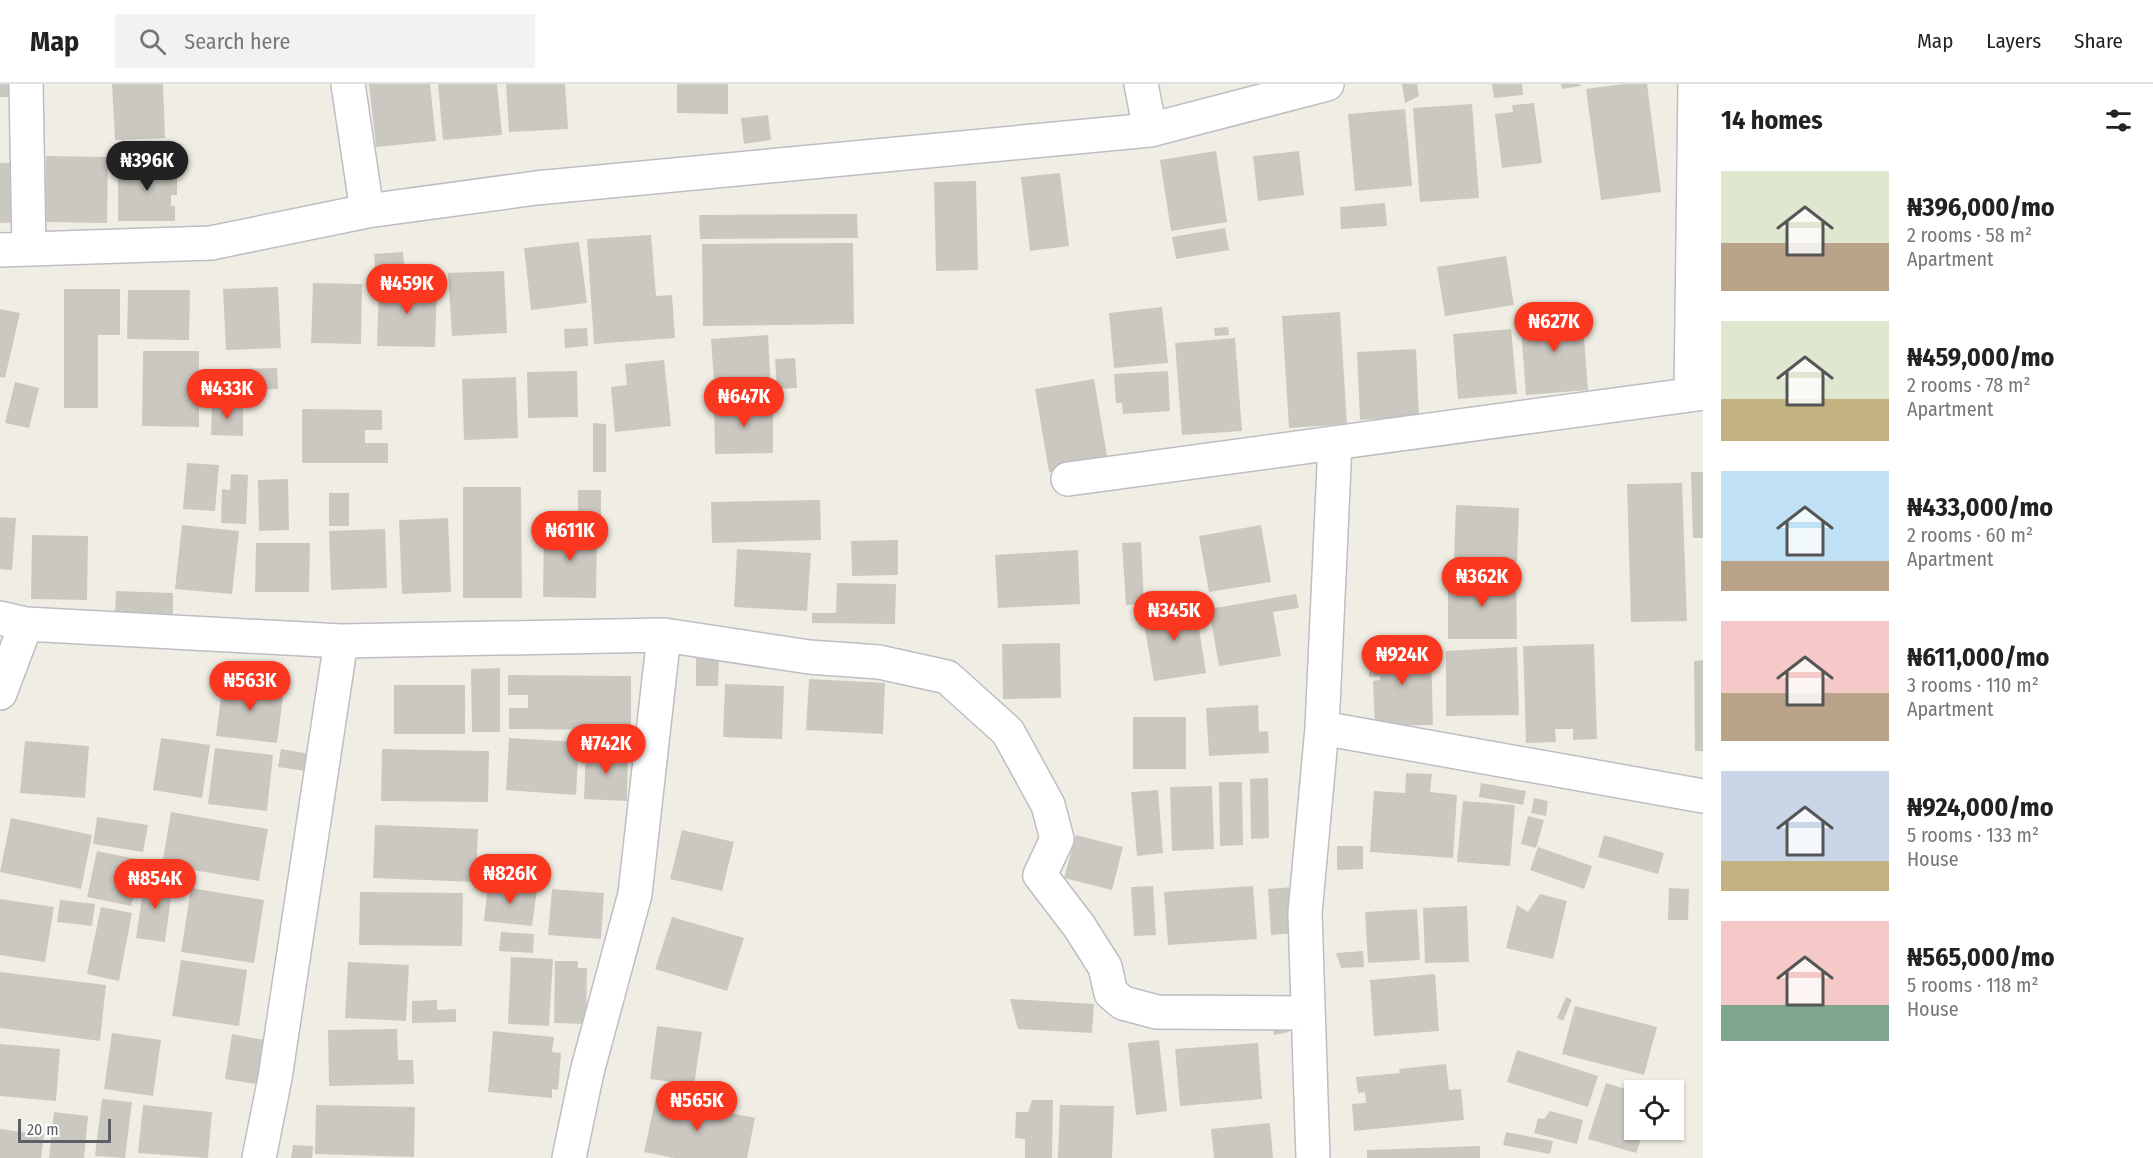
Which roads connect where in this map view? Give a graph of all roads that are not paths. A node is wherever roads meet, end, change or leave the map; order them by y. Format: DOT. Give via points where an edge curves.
graph roads {
  1 [pos="26,84"];
  2 [pos="348,84"];
  3 [pos="1141,84"];
  4 [pos="1327,84"];
  5 [pos="1695,84"];
  6 [pos="1150,130"];
  7 [pos="367,211"];
  8 [pos="15,250"];
  9 [pos="1697,394"];
  10 [pos="1335,444"];
  11 [pos="1068,479"];
  12 [pos="13,621"];
  13 [pos="664,635"];
  14 [pos="341,641"];
  15 [pos="0,693"];
  16 [pos="1322,728"];
  17 [pos="1703,796"];
  18 [pos="1308,1013"];
  19 [pos="259,1158"];
  20 [pos="569,1158"];
  21 [pos="1313,1158"];
  1 -- 8 [label="street"];
  2 -- 7 [label="street"];
  3 -- 6 [label="street"];
  4 -- 6 [label="street"];
  5 -- 9 [label="street"];
  6 -- 7 [label="street" via="536,188"];
  7 -- 8 [label="street" via="211,243"];
  9 -- 10 [label="street"];
  10 -- 11 [label="street"];
  10 -- 16 [label="street"];
  12 -- 14 [label="street"];
  12 -- 15 [label="street"];
  13 -- 14 [label="street"];
  13 -- 18 [label="street" via="809,657 879,662 947,677 1008,732 1048,805 1057,839 1040,875 1105,967 1111,993 1123,1003 1157,1012"];
  13 -- 20 [label="street" via="635,894 587,1072"];
  14 -- 19 [label="street" via="276,1078"];
  16 -- 17 [label="street"];
  16 -- 18 [label="street" via="1305,913"];
  18 -- 21 [label="street"];
}
